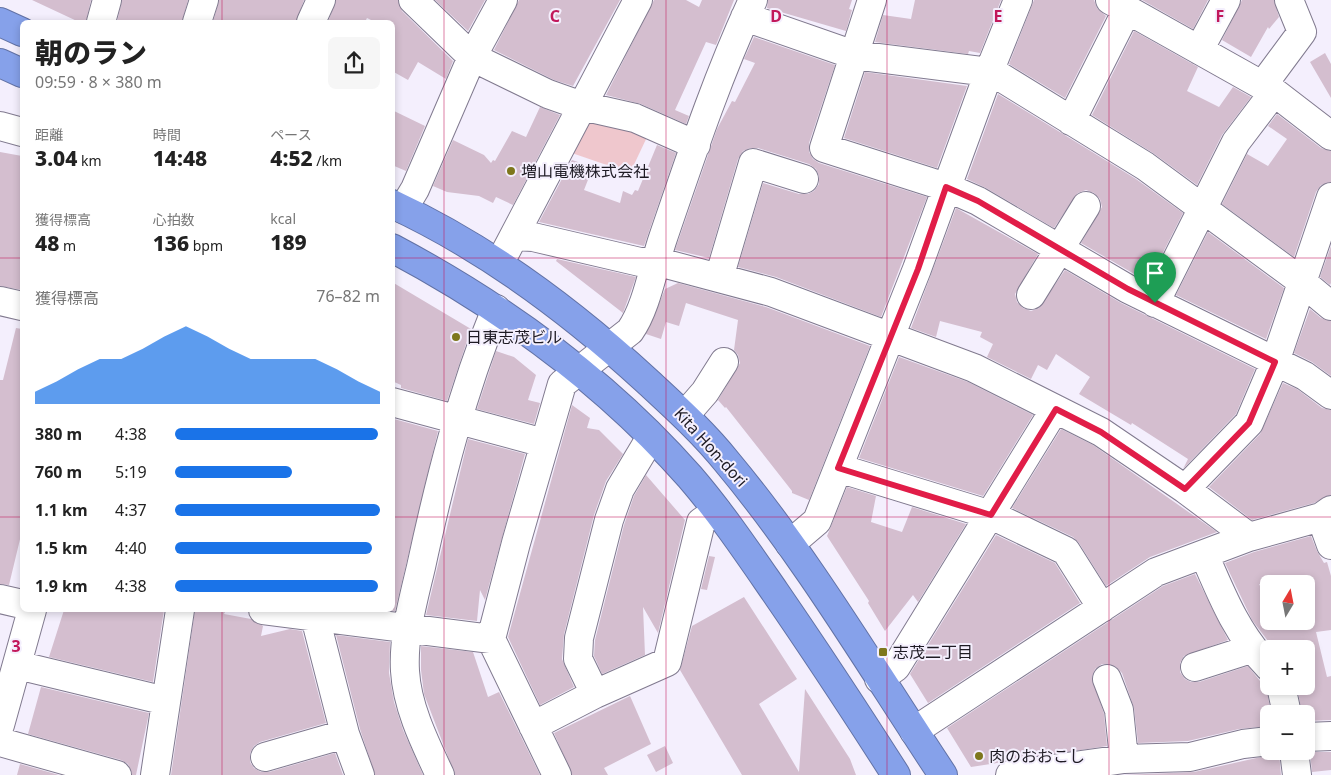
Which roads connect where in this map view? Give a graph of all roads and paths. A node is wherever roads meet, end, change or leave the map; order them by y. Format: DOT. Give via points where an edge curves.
graph roads {
  1 [pos="107,0"];
  2 [pos="204,0"];
  3 [pos="322,0"];
  4 [pos="503,0"];
  5 [pos="638,0"];
  6 [pos="872,0"];
  7 [pos="1018,0"];
  8 [pos="1226,0"];
  9 [pos="1290,0"];
  10 [pos="416,1"];
  11 [pos="1118,5"];
  12 [pos="749,9"];
  13 [pos="102,20"];
  14 [pos="198,20"];
  15 [pos="312,20"];
  16 [pos="0,22"];
  17 [pos="20,31"];
  18 [pos="1199,50"];
  19 [pos="854,55"];
  20 [pos="472,57"];
  21 [pos="0,63"];
  22 [pos="20,72"];
  23 [pos="989,72"];
  24 [pos="1268,89"];
  25 [pos="582,106"];
  26 [pos="1071,121"];
  27 [pos="0,126"];
  28 [pos="20,131"];
  29 [pos="1331,136"];
  30 [pos="696,145"];
  31 [pos="804,179"];
  32 [pos="946,187"];
  33 [pos="1331,197"];
  34 [pos="398,206"];
  35 [pos="1086,206"];
  36 [pos="1202,208"];
  37 [pos="514,236"];
  38 [pos="1059,249"];
  39 [pos="395,250"];
  40 [pos="655,261"];
  41 [pos="499,263"];
  42 [pos="719,278"];
  43 [pos="1301,281"];
  44 [pos="1030,295"];
  45 [pos="1155,303"];
  46 [pos="1331,306"];
  47 [pos="496,309"];
  48 [pos="890,336"];
  49 [pos="610,346"];
  50 [pos="724,362"];
  51 [pos="1275,362"];
  52 [pos="579,371"];
  53 [pos="1331,395"];
  54 [pos="395,403"];
  55 [pos="1056,409"];
  56 [pos="685,415"];
  57 [pos="457,420"];
  58 [pos="651,437"];
  59 [pos="544,443"];
  60 [pos="838,468"];
  61 [pos="1185,489"];
  62 [pos="717,511"];
  63 [pos="1326,514"];
  64 [pos="991,515"];
  65 [pos="1249,537"];
  66 [pos="790,544"];
  67 [pos="1331,545"];
  68 [pos="1204,554"];
  69 [pos="0,599"];
  70 [pos="20,604"];
  71 [pos="1102,608"];
  72 [pos="31,612"];
  73 [pos="180,612"];
  74 [pos="289,612"];
  75 [pos="315,614"];
  76 [pos="407,628"];
  77 [pos="491,639"];
  78 [pos="1260,658"];
  79 [pos="17,665"];
  80 [pos="1195,667"];
  81 [pos="879,679"];
  82 [pos="1107,679"];
  83 [pos="595,694"];
  84 [pos="166,701"];
  85 [pos="0,725"];
  86 [pos="533,726"];
  87 [pos="914,731"];
  88 [pos="345,734"];
  89 [pos="1331,736"];
  90 [pos="1315,737"];
  91 [pos="0,742"];
  92 [pos="1260,742"];
  93 [pos="265,756"];
  94 [pos="1295,760"];
  95 [pos="1114,765"];
  96 [pos="1193,766"];
  97 [pos="117,775"];
  98 [pos="155,775"];
  99 [pos="360,775"];
  100 [pos="440,775"];
  101 [pos="557,775"];
  102 [pos="896,775"];
  103 [pos="943,775"];
  104 [pos="1010,775"];
  105 [pos="1297,775"];
  1 -- 13 [label="street"];
  2 -- 14 [label="street"];
  3 -- 15 [label="street"];
  4 -- 20 [label="street"];
  5 -- 25 [label="street"];
  6 -- 19 [label="street"];
  7 -- 23 [label="street"];
  8 -- 18 [label="street"];
  9 -- 24 [label="street" via="1302,32"];
  10 -- 20 [label="street"];
  11 -- 18 [label="street"];
  11 -- 26 [label="street"];
  12 -- 19 [label="street"];
  12 -- 30 [label="street"];
  16 -- 17 [label="highway"];
  18 -- 24 [label="street"];
  19 -- 23 [label="street"];
  19 -- 32 [label="street" via="824,148"];
  20 -- 25 [label="street" via="548,94"];
  20 -- 34 [label="street" via="415,189"];
  21 -- 22 [label="highway"];
  23 -- 26 [label="street"];
  23 -- 32 [label="street"];
  24 -- 29 [label="street"];
  24 -- 36 [label="street"];
  25 -- 30 [label="street" via="635,118"];
  25 -- 37 [label="street"];
  26 -- 36 [label="street" via="1128,155"];
  27 -- 28 [label="street"];
  30 -- 40 [label="street"];
  31 -- 42 [label="street" via="753,163"];
  32 -- 38 [label="street" via="978,201"];
  32 -- 48 [label="street" via="918,269"];
  33 -- 43 [label="street"];
  34 -- 41 [label="highway, Kita Hon-dori"];
  35 -- 38 [label="street"];
  36 -- 43 [label="street"];
  36 -- 45 [label="street"];
  37 -- 40 [label="street" via="533,237 640,262"];
  37 -- 41 [label="street"];
  38 -- 44 [label="street"];
  38 -- 45 [label="street"];
  39 -- 47 [label="highway" via="443,274"];
  40 -- 42 [label="street"];
  40 -- 49 [label="street" via="637,321 630,331"];
  41 -- 49 [label="highway, Kita Hon-dori"];
  42 -- 48 [label="street" via="771,292"];
  43 -- 46 [label="street"];
  43 -- 51 [label="street"];
  45 -- 51 [label="street"];
  47 -- 52 [label="highway"];
  47 -- 57 [label="street"];
  48 -- 55 [label="street" via="974,368"];
  48 -- 60 [label="street"];
  49 -- 52 [label="street"];
  49 -- 56 [label="highway, Kita Hon-dori"];
  50 -- 56 [label="street"];
  51 -- 53 [label="street" via="1304,376"];
  51 -- 61 [label="street" via="1249,423"];
  52 -- 58 [label="highway"];
  52 -- 59 [label="street" via="562,384"];
  54 -- 57 [label="street"];
  55 -- 61 [label="street" via="1101,432"];
  55 -- 64 [label="street"];
  56 -- 66 [label="highway, Kita Hon-dori" via="727,461"];
  57 -- 59 [label="street"];
  57 -- 76 [label="street"];
  58 -- 62 [label="highway"];
  58 -- 83 [label="street" via="620,489 578,638 578,658"];
  59 -- 77 [label="street"];
  60 -- 64 [label="street"];
  60 -- 66 [label="street" via="817,521"];
  61 -- 65 [label="street"];
  62 -- 83 [label="street" via="701,522 667,662"];
  62 -- 102 [label="highway" via="803,632"];
  63 -- 65 [label="street"];
  63 -- 67 [label="street"];
  64 -- 71 [label="street" via="1066,551"];
  64 -- 81 [label="street" via="896,667"];
  65 -- 68 [label="street"];
  66 -- 81 [label="highway, Kita Hon-dori"];
  68 -- 71 [label="street" via="1156,572"];
  68 -- 78 [label="street" via="1232,618"];
  69 -- 70 [label="street"];
  71 -- 87 [label="street"];
  72 -- 79 [label="street"];
  73 -- 84 [label="street"];
  74 -- 75 [label="street"];
  75 -- 76 [label="street"];
  75 -- 88 [label="street"];
  76 -- 77 [label="street"];
  76 -- 100 [label="street" via="405,672 410,699"];
  77 -- 86 [label="street"];
  78 -- 80 [label="street"];
  79 -- 84 [label="street"];
  79 -- 85 [label="street"];
  81 -- 87 [label="highway, Kita Hon-dori"];
  82 -- 95 [label="street" via="1119,710"];
  83 -- 86 [label="street"];
  84 -- 98 [label="street"];
  86 -- 101 [label="street"];
  87 -- 103 [label="highway, Kita Hon-dori"];
  88 -- 93 [label="street"];
  88 -- 99 [label="street"];
  89 -- 90 [label="street"];
  91 -- 97 [label="street"];
  92 -- 96 [label="street" via="1243,744"];
  94 -- 105 [label="street"];
  95 -- 96 [label="street"];
  95 -- 104 [label="street"];
}
